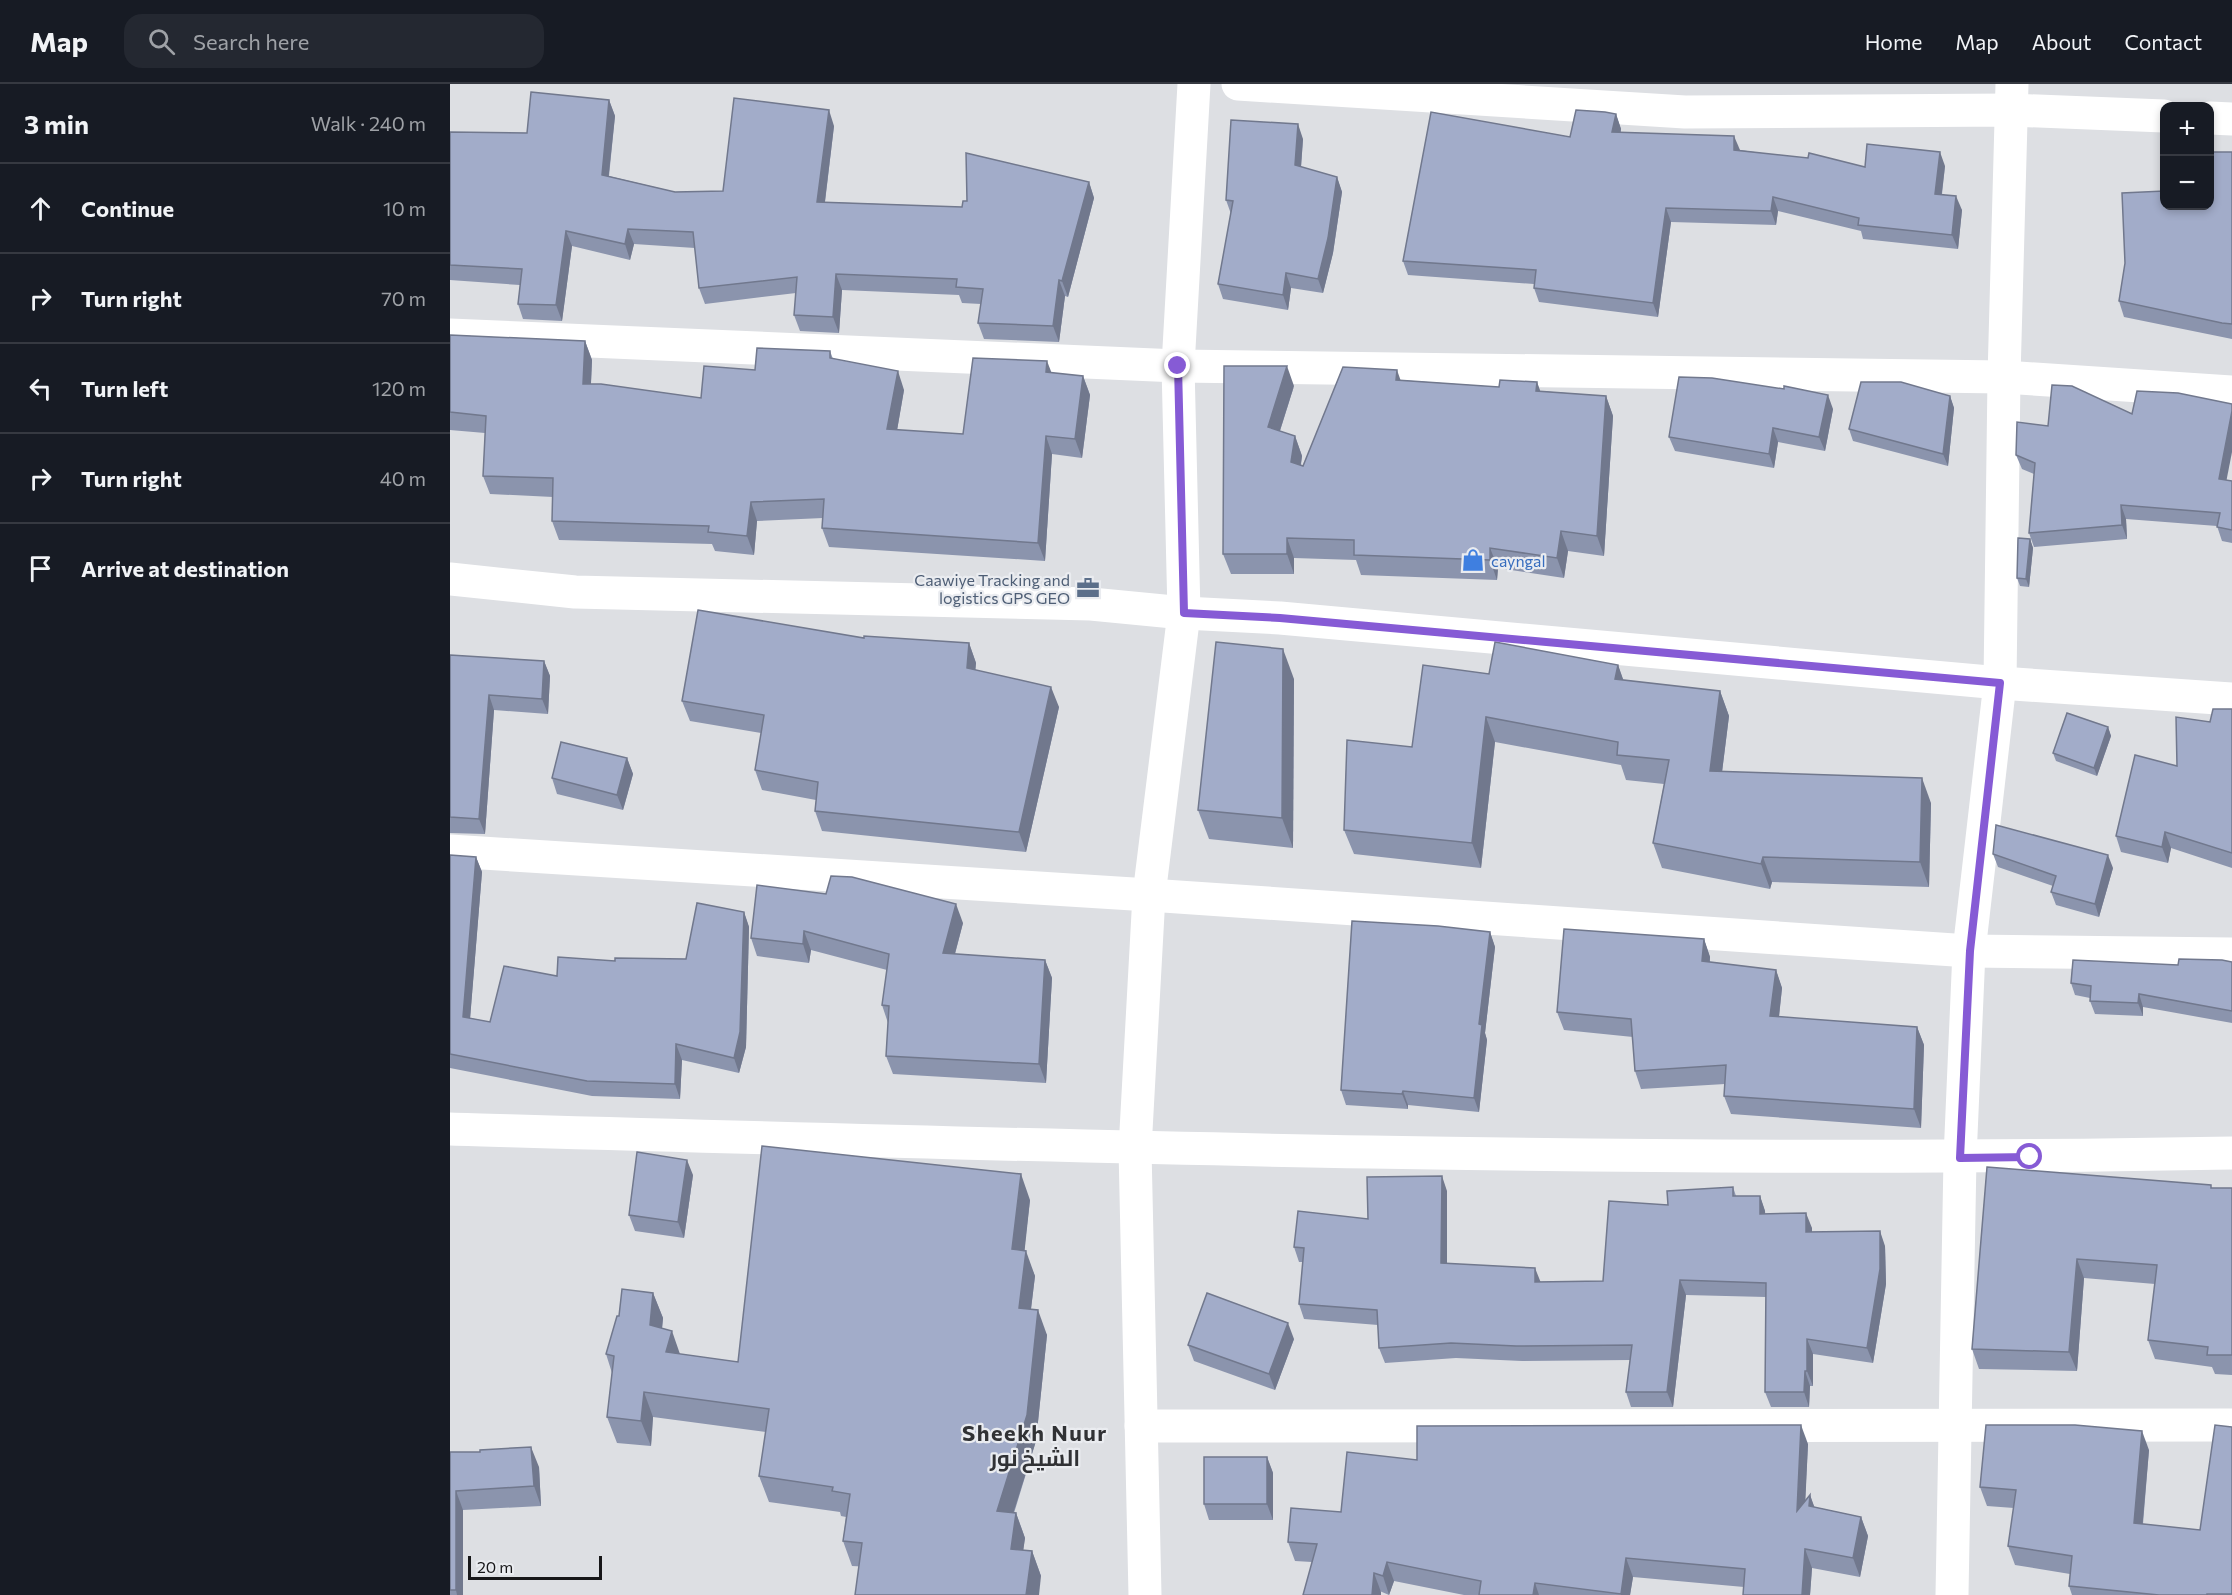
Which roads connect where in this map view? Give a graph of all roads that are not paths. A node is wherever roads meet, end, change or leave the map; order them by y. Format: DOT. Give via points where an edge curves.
graph roads {
  1 [pos="1194,84"];
  2 [pos="1238,84"];
  3 [pos="2012,97"];
  4 [pos="2160,116"];
  5 [pos="2214,118"];
  6 [pos="2232,119"];
  7 [pos="450,335"];
  8 [pos="1178,366"];
  9 [pos="2004,377"];
  10 [pos="2232,392"];
  11 [pos="450,579"];
  12 [pos="1184,613"];
  13 [pos="2000,683"];
  14 [pos="2232,699"];
  15 [pos="450,851"];
  16 [pos="1149,895"];
  17 [pos="1970,951"];
  18 [pos="2232,954"];
  19 [pos="450,1129"];
  20 [pos="1135,1149"];
  21 [pos="2232,1153"];
  22 [pos="1960,1158"];
  23 [pos="1955,1425"];
  24 [pos="2232,1425"];
  25 [pos="1141,1426"];
  26 [pos="1145,1595"];
  27 [pos="1952,1595"];
  1 -- 8 [label="street"];
  2 -- 3 [label="street" via="1685,112"];
  3 -- 4 [label="street"];
  3 -- 9 [label="street"];
  5 -- 6 [label="street"];
  7 -- 8 [label="street"];
  8 -- 9 [label="street"];
  8 -- 12 [label="street"];
  9 -- 10 [label="street"];
  9 -- 13 [label="street"];
  11 -- 12 [label="street" via="576,592 1091,604"];
  12 -- 13 [label="street" via="1280,618"];
  12 -- 16 [label="street"];
  13 -- 14 [label="street"];
  13 -- 17 [label="street"];
  15 -- 16 [label="street"];
  16 -- 17 [label="street"];
  16 -- 20 [label="street"];
  17 -- 18 [label="street"];
  17 -- 22 [label="street"];
  19 -- 20 [label="street"];
  20 -- 22 [label="street"];
  20 -- 25 [label="street"];
  21 -- 22 [label="street"];
  22 -- 23 [label="street"];
  23 -- 24 [label="street"];
  23 -- 25 [label="street"];
  23 -- 27 [label="street"];
  25 -- 26 [label="street"];
}
